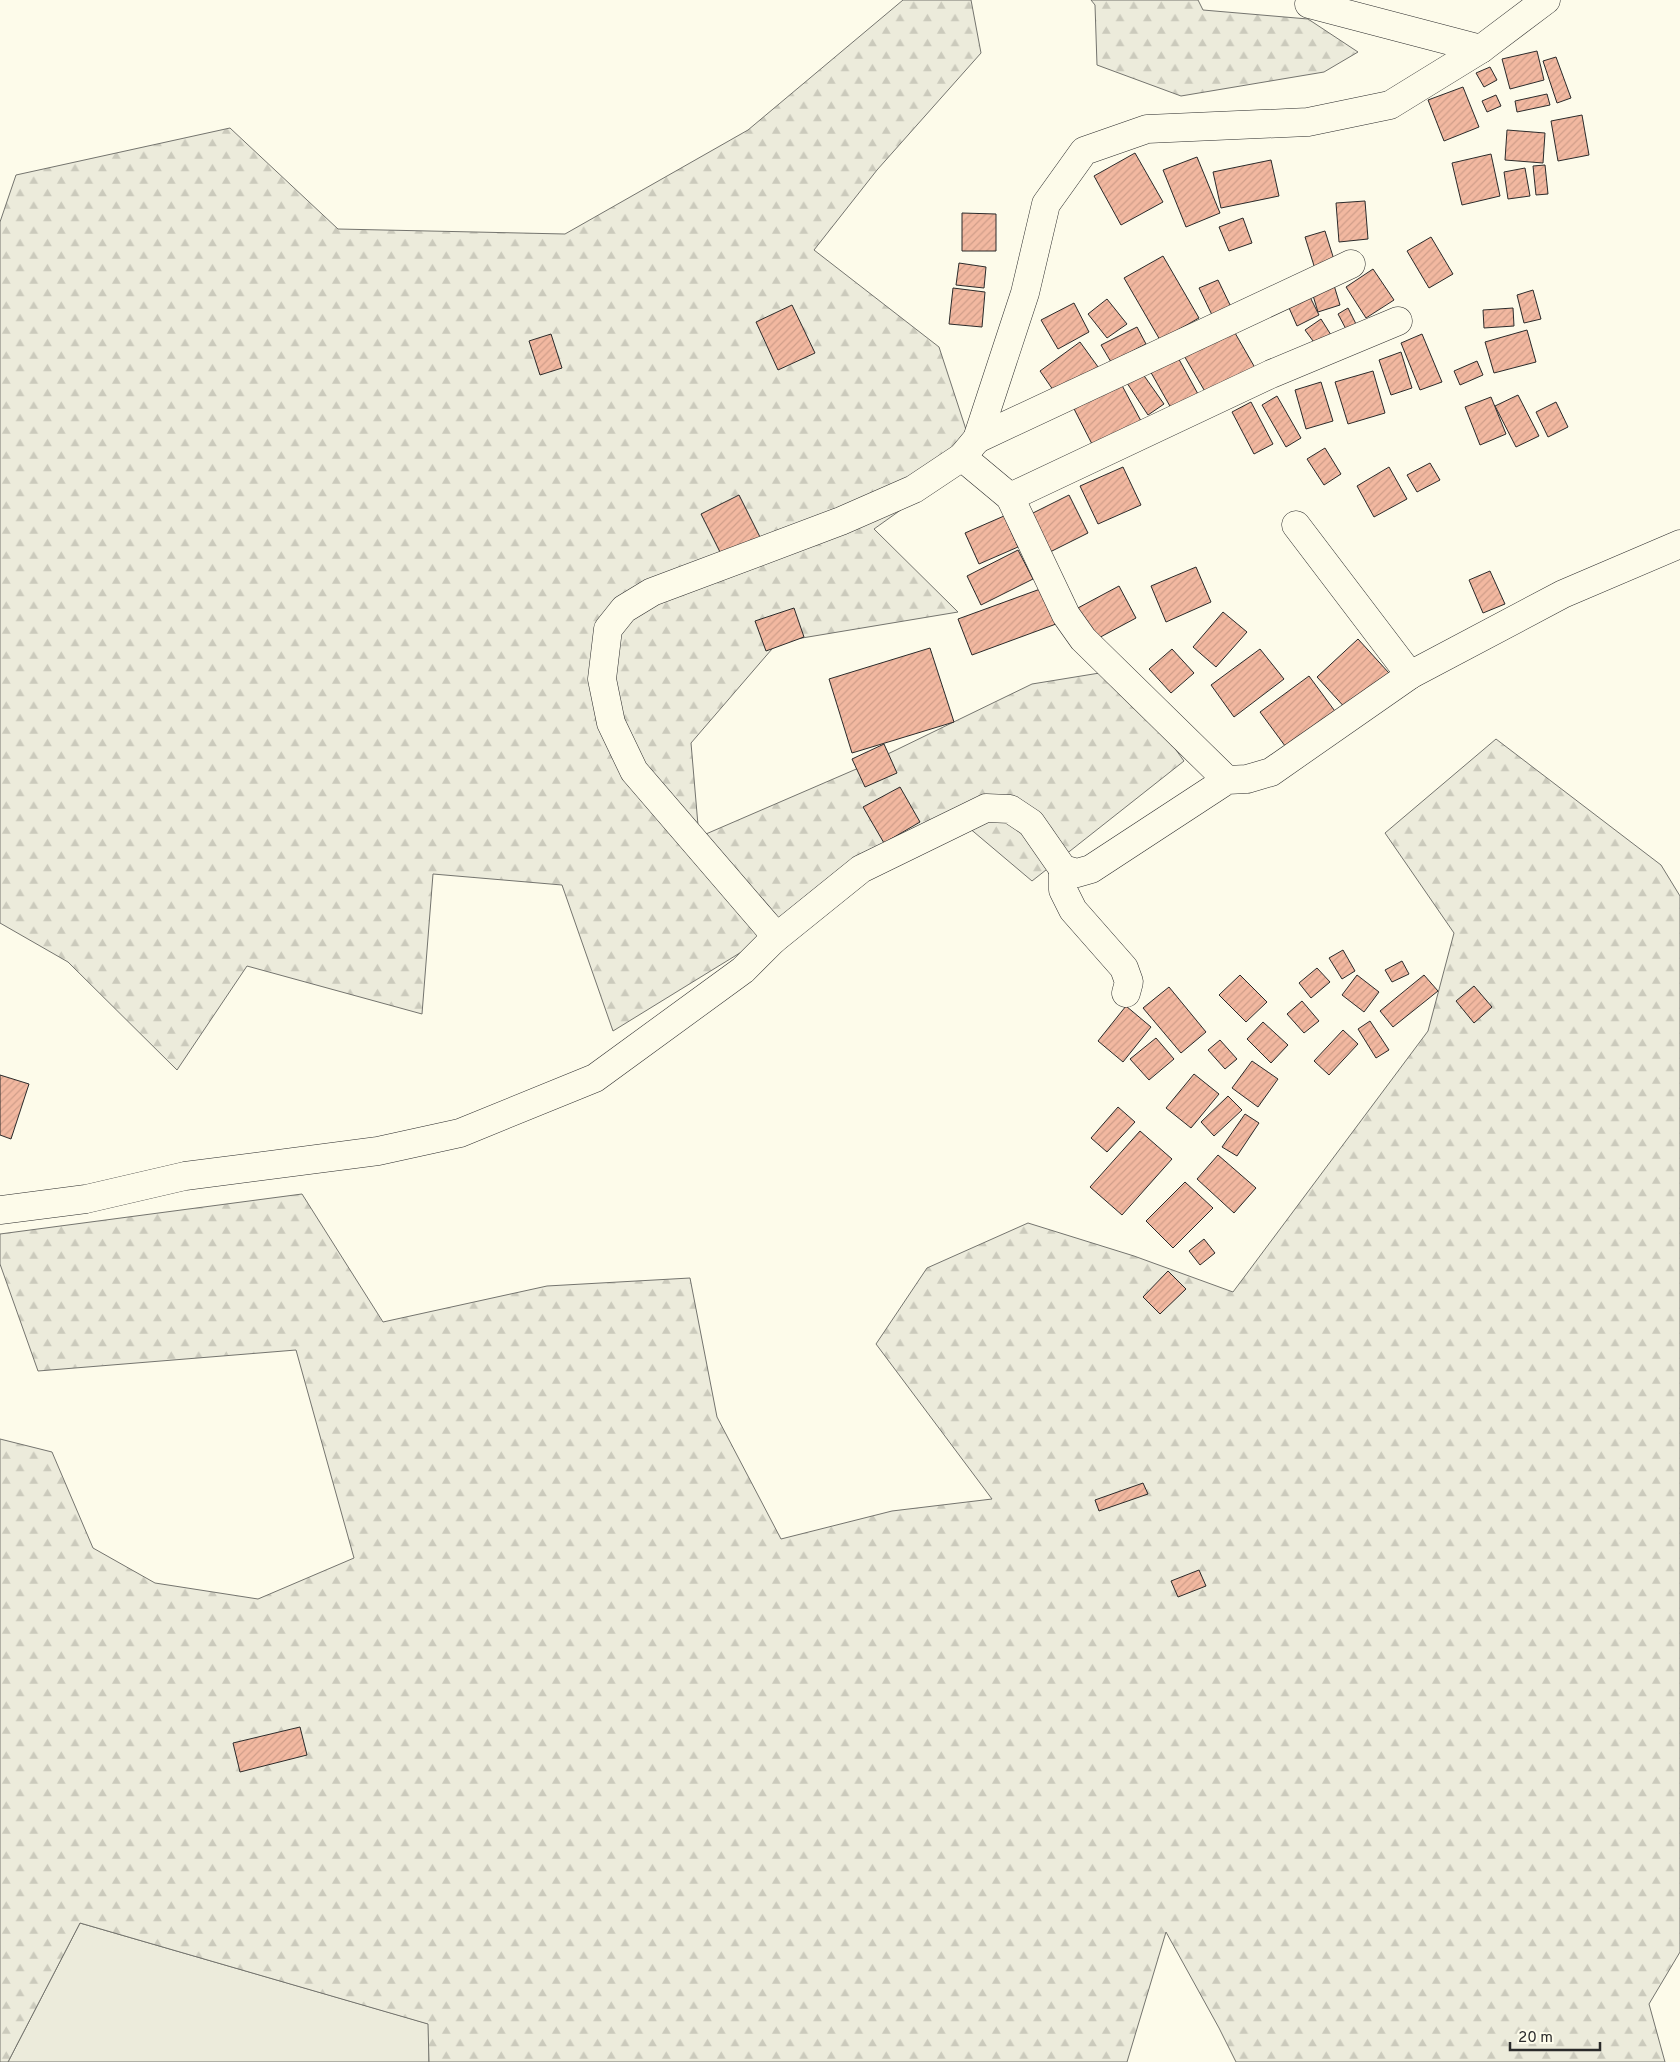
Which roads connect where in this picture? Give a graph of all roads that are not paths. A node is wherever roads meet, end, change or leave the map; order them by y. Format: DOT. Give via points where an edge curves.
graph roads {
  1 [pos="1546,0"];
  2 [pos="1308,4"];
  3 [pos="1481,49"];
  4 [pos="1351,264"];
  5 [pos="1398,321"];
  6 [pos="970,448"];
  7 [pos="1010,497"];
  8 [pos="1296,525"];
  9 [pos="1680,544"];
  10 [pos="1410,675"];
  11 [pos="1227,780"];
  12 [pos="1063,869"];
  13 [pos="773,940"];
  14 [pos="1126,993"];
  15 [pos="0,1210"];
  1 -- 3 [label="street"];
  2 -- 3 [label="street"];
  3 -- 6 [label="street" via="1390,105 1308,122 1147,129 1084,151 1046,204 1025,293"];
  4 -- 6 [label="street"];
  5 -- 7 [label="street" via="1271,374"];
  6 -- 7 [label="street"];
  6 -- 13 [label="street" via="914,489 850,517 652,592 624,609 608,629 602,679 611,723 634,771 769,928"];
  7 -- 11 [label="street" via="1066,614 1083,639"];
  8 -- 10 [label="street"];
  9 -- 10 [label="street" via="1564,594"];
  10 -- 11 [label="street" via="1271,772 1248,779"];
  11 -- 12 [label="street" via="1091,869 1077,873"];
  12 -- 13 [label="street" via="1031,824 1010,809 986,808 861,870"];
  12 -- 14 [label="street" via="1063,890 1073,910 1124,968 1129,982"];
  13 -- 15 [label="street" via="743,970 595,1078 460,1133 378,1151 185,1176 86,1200"];
}
